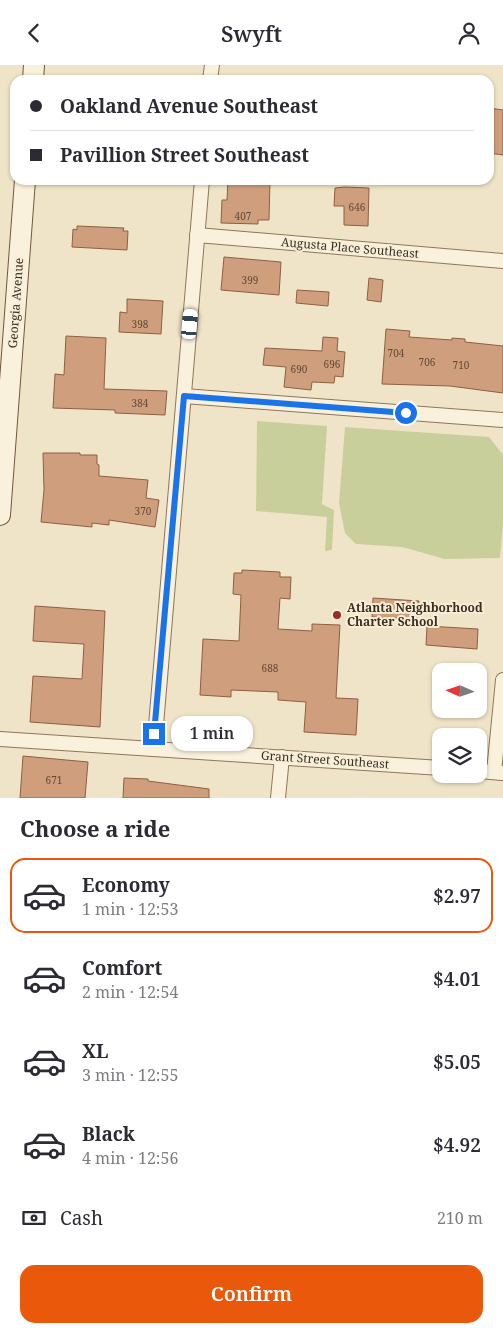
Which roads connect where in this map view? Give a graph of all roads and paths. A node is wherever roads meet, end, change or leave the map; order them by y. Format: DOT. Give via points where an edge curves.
graph roads {
  1 [pos="25,185"];
  2 [pos="202,185"];
  3 [pos="197,235"];
  4 [pos="503,261"];
  5 [pos="184,396"];
  6 [pos="503,420"];
  7 [pos="0,515"];
  8 [pos="503,680"];
  9 [pos="0,739"];
  10 [pos="154,749"];
  11 [pos="282,757"];
  12 [pos="432,767"];
  13 [pos="499,772"];
  14 [pos="278,798"];
  1 -- 7 [label="main road, Georgia Avenue"];
  2 -- 3 [label="street"];
  3 -- 4 [label="street, Augusta Place Southeast"];
  3 -- 5 [label="street"];
  5 -- 6 [label="street"];
  5 -- 10 [label="street"];
  8 -- 13 [label="street"];
  9 -- 10 [label="street, Grant Street Southeast"];
  10 -- 11 [label="street, Grant Street Southeast"];
  11 -- 12 [label="street, Grant Street Southeast"];
  11 -- 14 [label="street"];
}
